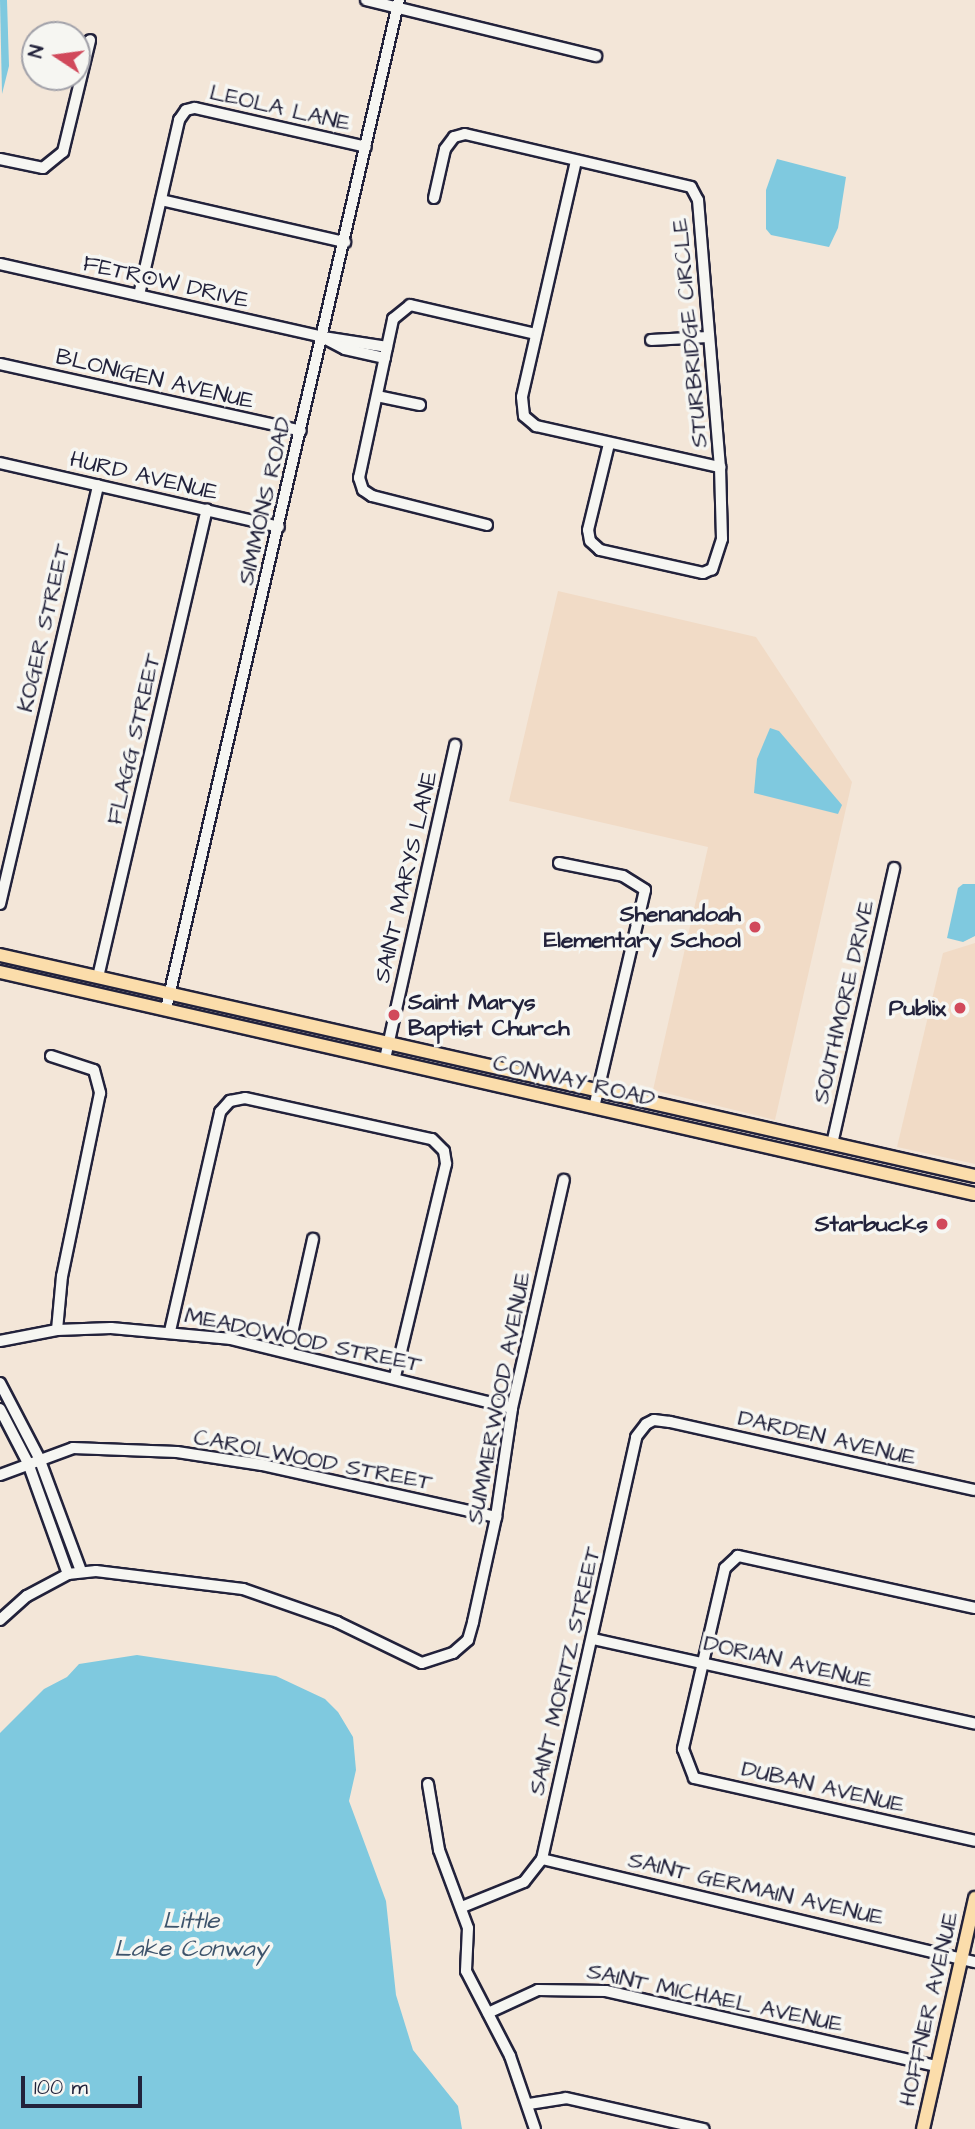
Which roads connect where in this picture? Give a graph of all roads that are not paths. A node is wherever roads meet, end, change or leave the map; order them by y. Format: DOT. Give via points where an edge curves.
graph roads {
  1 [pos="366,0"];
  2 [pos="398,4"];
  3 [pos="596,56"];
  4 [pos="78,91"];
  5 [pos="366,147"];
  6 [pos="0,159"];
  7 [pos="576,161"];
  8 [pos="434,198"];
  9 [pos="161,201"];
  10 [pos="345,242"];
  11 [pos="0,264"];
  12 [pos="139,295"];
  13 [pos="536,334"];
  14 [pos="323,337"];
  15 [pos="708,337"];
  16 [pos="651,340"];
  17 [pos="387,347"];
  18 [pos="385,358"];
  19 [pos="0,363"];
  20 [pos="377,396"];
  21 [pos="420,405"];
  22 [pos="301,431"];
  23 [pos="609,444"];
  24 [pos="0,463"];
  25 [pos="720,467"];
  26 [pos="98,485"];
  27 [pos="207,510"];
  28 [pos="487,525"];
  29 [pos="279,527"];
  30 [pos="455,744"];
  31 [pos="559,863"];
  32 [pos="894,867"];
  33 [pos="0,904"];
  34 [pos="0,955"];
  35 [pos="0,972"];
  36 [pos="98,977"];
  37 [pos="170,993"];
  38 [pos="166,1009"];
  39 [pos="389,1043"];
  40 [pos="51,1056"];
  41 [pos="385,1059"];
  42 [pos="597,1091"];
  43 [pos="594,1107"];
  44 [pos="744,1124"];
  45 [pos="737,1139"];
  46 [pos="755,1143"];
  47 [pos="832,1144"];
  48 [pos="825,1160"];
  49 [pos="907,1161"];
  50 [pos="972,1176"];
  51 [pos="901,1177"];
  52 [pos="564,1180"];
  53 [pos="975,1194"];
  54 [pos="313,1239"];
  55 [pos="57,1330"];
  56 [pos="170,1331"];
  57 [pos="0,1341"];
  58 [pos="288,1351"];
  59 [pos="395,1377"];
  60 [pos="0,1383"];
  61 [pos="512,1408"];
  62 [pos="0,1409"];
  63 [pos="670,1422"];
  64 [pos="38,1458"];
  65 [pos="28,1463"];
  66 [pos="0,1475"];
  67 [pos="975,1490"];
  68 [pos="496,1517"];
  69 [pos="81,1571"];
  70 [pos="68,1574"];
  71 [pos="975,1608"];
  72 [pos="0,1620"];
  73 [pos="593,1639"];
  74 [pos="704,1663"];
  75 [pos="975,1724"];
  76 [pos="428,1784"];
  77 [pos="975,1841"];
  78 [pos="542,1860"];
  79 [pos="975,1898"];
  80 [pos="462,1907"];
  81 [pos="968,1956"];
  82 [pos="975,1962"];
  83 [pos="488,2013"];
  84 [pos="937,2066"];
  85 [pos="529,2104"];
  86 [pos="535,2129"];
  87 [pos="704,2129"];
  88 [pos="923,2129"];
  1 -- 2 [label="street"];
  2 -- 3 [label="street"];
  2 -- 5 [label="street, SIMMONS ROAD"];
  4 -- 6 [label="street" via="63,152 43,169"];
  5 -- 9 [label="street, LEOLA LANE" via="195,108 186,110 179,120"];
  5 -- 10 [label="street, SIMMONS ROAD"];
  7 -- 8 [label="street" via="465,134 454,137 445,149"];
  7 -- 13 [label="street, STURBRIDGE CIRCLE"];
  7 -- 15 [label="street, STURBRIDGE CIRCLE" via="691,187 698,200"];
  9 -- 10 [label="street"];
  9 -- 12 [label="street"];
  10 -- 14 [label="street, SIMMONS ROAD"];
  11 -- 12 [label="street, FETROW DRIVE"];
  12 -- 14 [label="street, FETROW DRIVE"];
  13 -- 17 [label="street" via="410,305 393,319"];
  13 -- 23 [label="street, STURBRIDGE CIRCLE" via="522,397 524,416 536,426"];
  14 -- 17 [label="street"];
  14 -- 18 [label="street" via="345,349"];
  14 -- 22 [label="street, SIMMONS ROAD"];
  15 -- 16 [label="street"];
  15 -- 25 [label="street, STURBRIDGE CIRCLE"];
  17 -- 18 [label="street"];
  18 -- 20 [label="street"];
  19 -- 22 [label="street, BLONIGEN AVENUE"];
  20 -- 21 [label="street"];
  20 -- 28 [label="street" via="359,478 363,490"];
  22 -- 29 [label="street, SIMMONS ROAD"];
  23 -- 25 [label="street, STURBRIDGE CIRCLE"];
  23 -- 25 [label="street" via="588,530 590,541 600,550 703,573 712,569 722,539"];
  24 -- 26 [label="street, HURD AVENUE"];
  26 -- 27 [label="street, HURD AVENUE"];
  26 -- 33 [label="street, KOGER STREET"];
  27 -- 29 [label="street, HURD AVENUE"];
  27 -- 36 [label="street, FLAGG STREET"];
  29 -- 37 [label="street, SIMMONS ROAD"];
  30 -- 39 [label="street, SAINT MARYS LANE"];
  31 -- 42 [label="street" via="623,876 645,890"];
  32 -- 47 [label="street, SOUTHMORE DRIVE"];
  34 -- 36 [label="main road, CONWAY ROAD"];
  35 -- 38 [label="main road, CONWAY ROAD"];
  36 -- 37 [label="main road, CONWAY ROAD"];
  37 -- 38 [label="street, SIMMONS ROAD"];
  37 -- 39 [label="main road, CONWAY ROAD"];
  38 -- 41 [label="main road, CONWAY ROAD"];
  39 -- 41 [label="street, SAINT MARYS LANE"];
  39 -- 42 [label="main road, CONWAY ROAD"];
  40 -- 55 [label="street" via="94,1070 100,1093 62,1276"];
  41 -- 43 [label="main road, CONWAY ROAD"];
  42 -- 43 [label="street"];
  42 -- 44 [label="main road, CONWAY ROAD"];
  43 -- 45 [label="main road, CONWAY ROAD"];
  44 -- 45 [label="street"];
  44 -- 46 [label="street"];
  44 -- 47 [label="main road, CONWAY ROAD"];
  45 -- 46 [label="main road, CONWAY ROAD"];
  46 -- 48 [label="main road, CONWAY ROAD"];
  47 -- 49 [label="main road, CONWAY ROAD"];
  48 -- 49 [label="main road" via="850,1158 893,1168"];
  48 -- 51 [label="main road, CONWAY ROAD"];
  49 -- 50 [label="main road, CONWAY ROAD"];
  50 -- 51 [label="main road" via="918,1171"];
  51 -- 53 [label="main road, CONWAY ROAD"];
  52 -- 61 [label="street, SUMMERWOOD AVENUE"];
  54 -- 58 [label="street"];
  55 -- 56 [label="street, MEADOWOOD STREET"];
  55 -- 57 [label="street, MEADOWOOD STREET"];
  56 -- 58 [label="street, MEADOWOOD STREET"];
  56 -- 59 [label="street" via="219,1112 230,1101 244,1098 432,1139 444,1152 446,1164"];
  58 -- 59 [label="street, MEADOWOOD STREET"];
  59 -- 61 [label="street, MEADOWOOD STREET"];
  60 -- 64 [label="street"];
  61 -- 68 [label="street, SUMMERWOOD AVENUE"];
  62 -- 65 [label="street"];
  63 -- 67 [label="street, DARDEN AVENUE"];
  63 -- 73 [label="street, SAINT MORITZ STREET" via="654,1420 636,1437"];
  64 -- 65 [label="street, CAROLWOOD STREET"];
  64 -- 68 [label="street, CAROLWOOD STREET" via="73,1448 177,1452 262,1465"];
  64 -- 69 [label="street"];
  65 -- 66 [label="street, CAROLWOOD STREET"];
  65 -- 70 [label="street"];
  68 -- 69 [label="street, SUMMERWOOD AVENUE" via="468,1640 453,1653 422,1663 337,1622 243,1589"];
  69 -- 70 [label="street, SUMMERWOOD AVENUE"];
  70 -- 72 [label="street, SUMMERWOOD AVENUE" via="27,1597"];
  71 -- 74 [label="street" via="738,1556 725,1569"];
  73 -- 74 [label="street, DORIAN AVENUE"];
  73 -- 78 [label="street, SAINT MORITZ STREET"];
  74 -- 75 [label="street, DORIAN AVENUE"];
  74 -- 77 [label="street, DUBAN AVENUE" via="683,1749 694,1778"];
  76 -- 80 [label="street" via="439,1850"];
  78 -- 80 [label="street" via="524,1882"];
  78 -- 81 [label="street, SAINT GERMAIN AVENUE"];
  79 -- 81 [label="main road, HOFFNER AVENUE"];
  80 -- 83 [label="street" via="468,1928 466,1971"];
  81 -- 82 [label="street, SAINT GERMAIN AVENUE"];
  81 -- 84 [label="main road, HOFFNER AVENUE"];
  83 -- 84 [label="street, SAINT MICHAEL AVENUE" via="538,1990 606,1991"];
  83 -- 85 [label="street"];
  84 -- 88 [label="main road, HOFFNER AVENUE"];
  85 -- 86 [label="street"];
  85 -- 87 [label="street" via="566,2098"];
}
